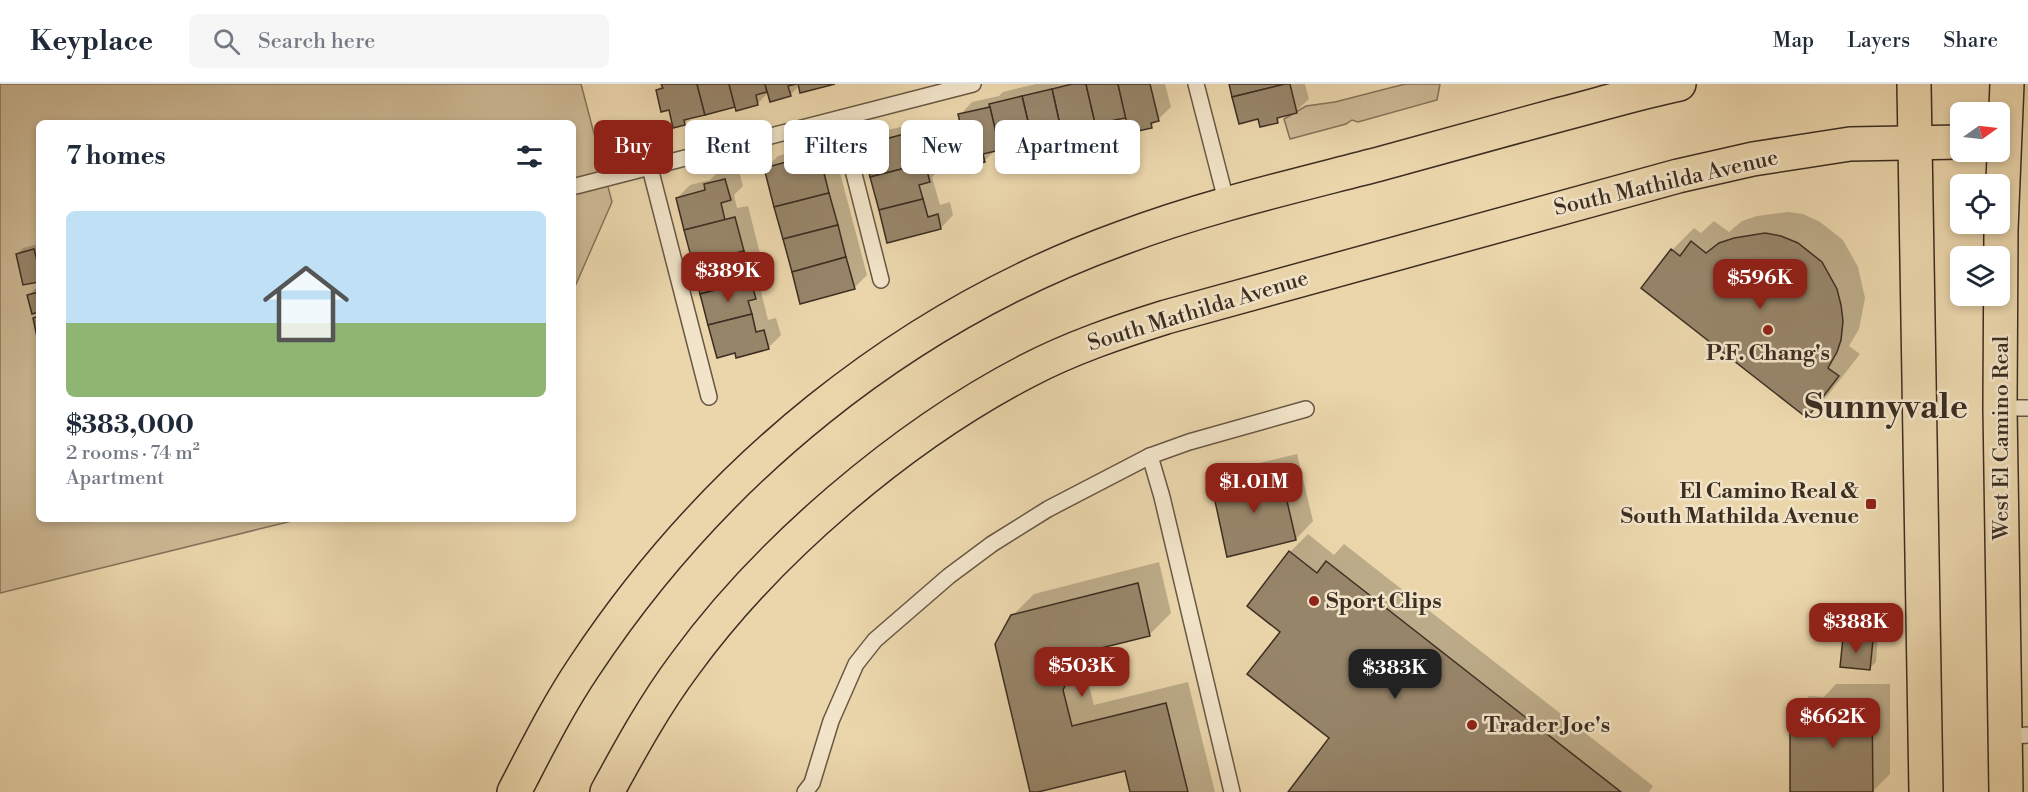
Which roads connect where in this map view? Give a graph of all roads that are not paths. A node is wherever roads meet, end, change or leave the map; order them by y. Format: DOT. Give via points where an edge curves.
graph roads {
  1 [pos="973,84"];
  2 [pos="1196,84"];
  3 [pos="1679,84"];
  4 [pos="1914,84"];
  5 [pos="2007,84"];
  6 [pos="840,119"];
  7 [pos="1950,141"];
  8 [pos="2011,141"];
  9 [pos="1915,142"];
  10 [pos="673,162"];
  11 [pos="626,174"];
  12 [pos="653,174"];
  13 [pos="576,186"];
  14 [pos="1227,204"];
  15 [pos="881,280"];
  16 [pos="709,397"];
  17 [pos="2014,408"];
  18 [pos="1306,409"];
  19 [pos="1150,456"];
  20 [pos="2017,736"];
  21 [pos="514,792"];
  22 [pos="608,792"];
  23 [pos="805,792"];
  24 [pos="1232,792"];
  25 [pos="1926,792"];
  26 [pos="2006,792"];
  1 -- 6 [label="lane"];
  2 -- 14 [label="lane"];
  3 -- 14 [label="main road"];
  4 -- 9 [label="main road"];
  5 -- 8 [label="main road, West El Camino Real"];
  6 -- 10 [label="lane"];
  6 -- 15 [label="lane"];
  7 -- 9 [label="main road, South Mathilda Avenue"];
  8 -- 17 [label="main road, West El Camino Real" via="2001,229"];
  9 -- 22 [label="main road, South Mathilda Avenue" via="1850,144 1678,176 1166,317 1095,340 1027,370 946,418 859,483 779,556 685,663 651,714"];
  9 -- 25 [label="main road"];
  11 -- 13 [label="lane"];
  12 -- 16 [label="lane"];
  14 -- 21 [label="main road" via="1120,238 1034,274 971,307 869,371 778,443 694,525 627,606 583,668"];
  17 -- 20 [label="main road, West El Camino Real"];
  18 -- 19 [label="lane"];
  19 -- 23 [label="lane" via="1048,509 992,544 875,640 844,687 812,783"];
  19 -- 24 [label="lane"];
  20 -- 26 [label="main road, West El Camino Real"];
}
